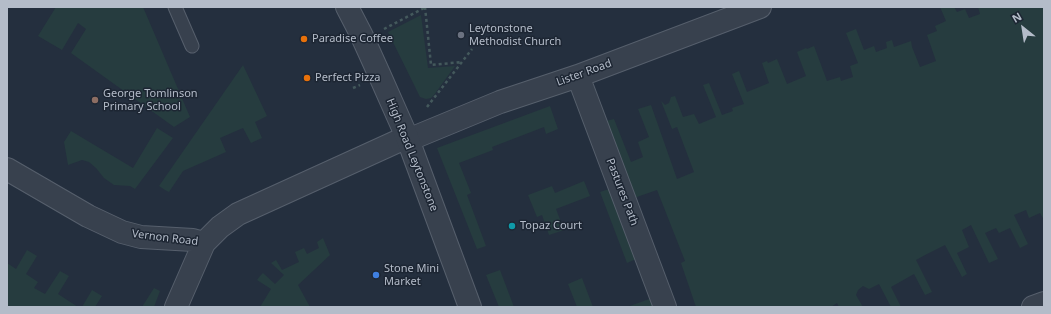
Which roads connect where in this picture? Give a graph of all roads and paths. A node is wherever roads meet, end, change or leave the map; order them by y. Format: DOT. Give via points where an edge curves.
graph roads {
  1 [pos="175,7"];
  2 [pos="347,7"];
  3 [pos="426,7"];
  4 [pos="760,7"];
  5 [pos="382,30"];
  6 [pos="192,46"];
  7 [pos="472,49"];
  8 [pos="462,62"];
  9 [pos="578,76"];
  10 [pos="425,109"];
  11 [pos="407,138"];
  12 [pos="7,169"];
  13 [pos="204,244"];
  14 [pos="1044,303"];
  15 [pos="176,307"];
  16 [pos="470,307"];
  17 [pos="665,307"];
  18 [pos="1033,307"];
  1 -- 6 [label="lane"];
  2 -- 11 [label="street, High Road Leytonstone"];
  3 -- 5 [label="path"];
  3 -- 8 [label="path" via="431,64"];
  4 -- 9 [label="street, Lister Road"];
  7 -- 8 [label="path"];
  8 -- 10 [label="path"];
  9 -- 11 [label="street, Lister Road" via="500,102"];
  9 -- 17 [label="street, Pastures Path"];
  11 -- 13 [label="street, Vernon Road" via="238,214 220,227"];
  11 -- 16 [label="street, High Road Leytonstone"];
  12 -- 13 [label="street, Vernon Road" via="88,216 122,232 141,237 193,240"];
  13 -- 15 [label="street"];
  14 -- 18 [label="street"];
}
